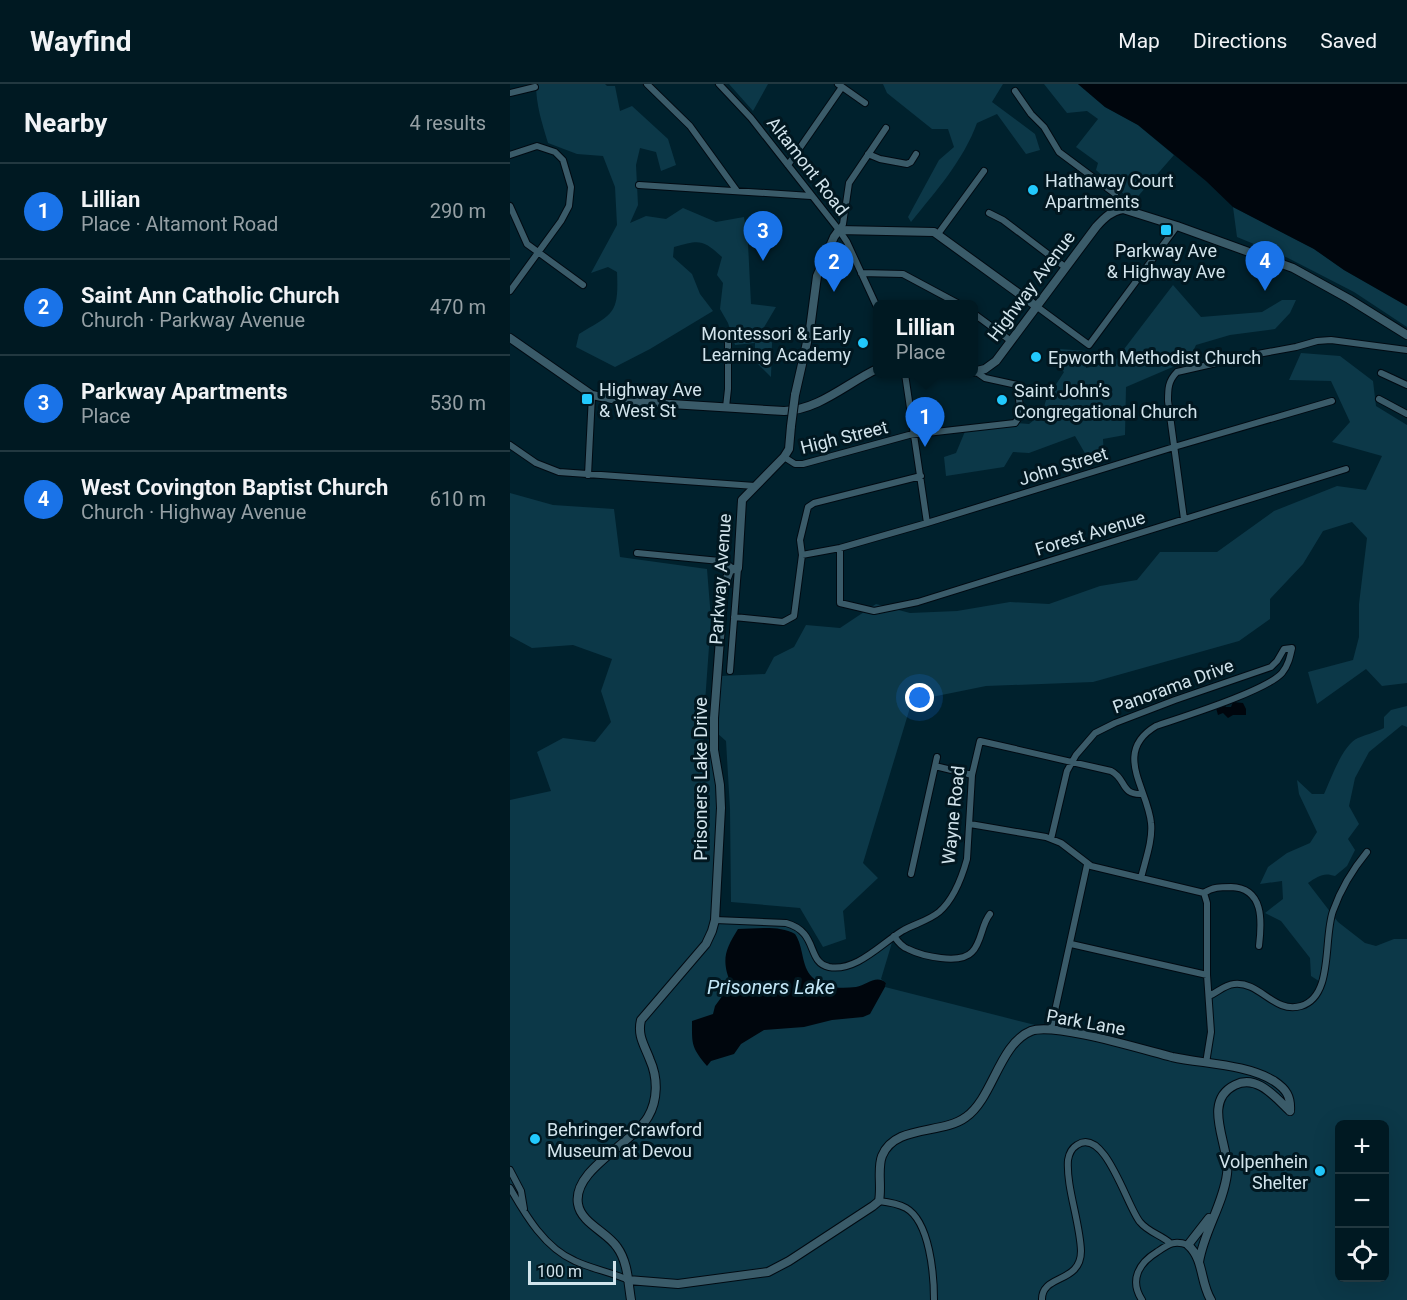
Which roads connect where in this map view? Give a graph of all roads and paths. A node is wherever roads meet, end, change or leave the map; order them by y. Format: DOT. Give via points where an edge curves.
graph roads {
  1 [pos="647,84"];
  2 [pos="719,84"];
  3 [pos="840,85"];
  4 [pos="535,87"];
  5 [pos="1016,90"];
  6 [pos="510,93"];
  7 [pos="865,103"];
  8 [pos="886,128"];
  9 [pos="868,154"];
  10 [pos="916,154"];
  11 [pos="510,155"];
  12 [pos="788,165"];
  13 [pos="984,171"];
  14 [pos="639,185"];
  15 [pos="737,191"];
  16 [pos="812,196"];
  17 [pos="510,206"];
  18 [pos="1118,210"];
  19 [pos="989,213"];
  20 [pos="1177,226"];
  21 [pos="839,230"];
  22 [pos="938,234"];
  23 [pos="538,253"];
  24 [pos="1065,267"];
  25 [pos="861,273"];
  26 [pos="583,285"];
  27 [pos="510,291"];
  28 [pos="874,300"];
  29 [pos="952,300"];
  30 [pos="1036,306"];
  31 [pos="978,317"];
  32 [pos="728,333"];
  33 [pos="1407,335"];
  34 [pos="510,338"];
  35 [pos="1011,341"];
  36 [pos="1407,350"];
  37 [pos="978,370"];
  38 [pos="873,371"];
  39 [pos="1381,373"];
  40 [pos="978,374"];
  41 [pos="906,378"];
  42 [pos="1407,385"];
  43 [pos="592,395"];
  44 [pos="1379,399"];
  45 [pos="1332,401"];
  46 [pos="726,407"];
  47 [pos="1407,414"];
  48 [pos="915,435"];
  49 [pos="510,445"];
  50 [pos="1174,447"];
  51 [pos="784,457"];
  52 [pos="1346,469"];
  53 [pos="588,475"];
  54 [pos="921,476"];
  55 [pos="755,486"];
  56 [pos="1184,519"];
  57 [pos="927,523"];
  58 [pos="840,548"];
  59 [pos="636,553"];
  60 [pos="802,555"];
  61 [pos="735,568"];
  62 [pos="734,617"];
  63 [pos="730,671"];
  64 [pos="937,757"];
  65 [pos="1072,762"];
  66 [pos="935,766"];
  67 [pos="972,775"];
  68 [pos="1142,794"];
  69 [pos="970,824"];
  70 [pos="1051,839"];
  71 [pos="1367,852"];
  72 [pos="1088,865"];
  73 [pos="911,874"];
  74 [pos="1141,878"];
  75 [pos="1204,893"];
  76 [pos="990,914"];
  77 [pos="715,920"];
  78 [pos="894,936"];
  79 [pos="1071,944"];
  80 [pos="1259,946"];
  81 [pos="1207,975"];
  82 [pos="1209,996"];
  83 [pos="1051,1029"];
  84 [pos="1206,1063"];
  85 [pos="510,1170"];
  86 [pos="510,1188"];
  87 [pos="879,1201"];
  88 [pos="524,1210"];
  89 [pos="1214,1211"];
  90 [pos="1170,1243"];
  91 [pos="1188,1245"];
  92 [pos="1199,1262"];
  93 [pos="628,1280"];
  94 [pos="631,1300"];
  95 [pos="934,1300"];
  96 [pos="1042,1300"];
  97 [pos="1142,1300"];
  98 [pos="1211,1300"];
  1 -- 15 [label="street" via="690,126"];
  2 -- 12 [label="street, Altamont Road"];
  3 -- 7 [label="street"];
  3 -- 12 [label="street"];
  4 -- 6 [label="street"];
  5 -- 18 [label="street" via="1059,152 1114,193"];
  8 -- 9 [label="street"];
  9 -- 10 [label="street" via="907,164"];
  9 -- 21 [label="street" via="849,183"];
  11 -- 23 [label="street" via="537,146 555,152 563,160 571,187 571,199 561,221"];
  12 -- 16 [label="street, Altamont Road"];
  13 -- 22 [label="street"];
  14 -- 15 [label="street"];
  15 -- 16 [label="street"];
  16 -- 21 [label="street, Altamont Road"];
  17 -- 23 [label="street" via="527,244"];
  18 -- 20 [label="street"];
  18 -- 24 [label="street, Highway Avenue" via="1105,217"];
  19 -- 24 [label="street"];
  20 -- 30 [label="street" via="1089,345"];
  20 -- 33 [label="street" via="1293,268"];
  21 -- 22 [label="street"];
  21 -- 25 [label="street, Altamont Road"];
  21 -- 51 [label="street, bridge" via="817,276 789,449"];
  22 -- 30 [label="street"];
  23 -- 26 [label="street"];
  23 -- 27 [label="street"];
  24 -- 30 [label="street, Highway Avenue"];
  25 -- 28 [label="street, Altamont Road"];
  25 -- 29 [label="street" via="903,274"];
  30 -- 35 [label="street, Highway Avenue"];
  31 -- 35 [label="street"];
  32 -- 46 [label="street"];
  34 -- 43 [label="street"];
  35 -- 37 [label="street, Highway Avenue" via="993,364"];
  36 -- 50 [label="street" via="1317,341 1183,369 1169,382"];
  38 -- 46 [label="street" via="803,409"];
  39 -- 42 [label="street"];
  40 -- 48 [label="street, High Street" via="1017,385 1021,414 1015,423"];
  41 -- 48 [label="street"];
  43 -- 46 [label="street" via="622,401"];
  43 -- 53 [label="street"];
  44 -- 47 [label="street"];
  45 -- 50 [label="street, John Street"];
  48 -- 51 [label="street, High Street" via="803,464"];
  48 -- 54 [label="street"];
  49 -- 53 [label="street" via="545,467"];
  50 -- 56 [label="street"];
  50 -- 57 [label="street, John Street"];
  51 -- 55 [label="street, Parkway Avenue"];
  52 -- 56 [label="street, Forest Avenue"];
  53 -- 55 [label="street"];
  54 -- 57 [label="street"];
  54 -- 60 [label="street" via="814,503 808,507 800,540"];
  55 -- 61 [label="street, Parkway Avenue" via="742,500"];
  56 -- 58 [label="street, Forest Avenue" via="888,610 874,611 840,603"];
  57 -- 58 [label="street, John Street"];
  58 -- 60 [label="street, John Street"];
  59 -- 61 [label="street" via="720,561"];
  60 -- 62 [label="street" via="792,619 783,622"];
  61 -- 62 [label="street, Parkway Avenue"];
  61 -- 77 [label="street, Prisoners Lake Drive" via="726,576 724,586 714,718 721,808"];
  62 -- 63 [label="street, Parkway Avenue"];
  64 -- 66 [label="street"];
  65 -- 67 [label="street, Wayne Road" via="980,741"];
  65 -- 68 [label="street" via="1111,771 1131,794"];
  65 -- 68 [label="street, Panorama Drive" via="1098,731 1271,667 1284,649 1292,648 1278,677 1147,733 1140,742 1134,766"];
  65 -- 70 [label="street, Panorama Drive"];
  66 -- 67 [label="street"];
  66 -- 73 [label="street"];
  67 -- 69 [label="street, Wayne Road"];
  68 -- 74 [label="street" via="1152,827"];
  69 -- 70 [label="street"];
  69 -- 78 [label="street, Wayne Road" via="964,867 948,901 928,920"];
  70 -- 72 [label="street"];
  71 -- 82 [label="street" via="1333,912 1325,972 1313,999 1298,1007 1287,1007 1247,985 1233,984"];
  72 -- 74 [label="street"];
  72 -- 79 [label="street"];
  74 -- 75 [label="street"];
  75 -- 80 [label="street" via="1228,887 1253,894 1258,906"];
  75 -- 81 [label="street"];
  76 -- 78 [label="street" via="975,948 962,958 948,959 908,950"];
  77 -- 78 [label="street, Wayne Road" via="796,926 806,935 820,962 838,968"];
  77 -- 93 [label="street, Prisoners Lake Drive" via="706,944 641,1020 641,1041 655,1074 652,1111 582,1181 577,1195 584,1216 619,1249"];
  79 -- 81 [label="street"];
  79 -- 83 [label="street"];
  81 -- 82 [label="street"];
  82 -- 84 [label="street" via="1211,1032"];
  83 -- 84 [label="street, Park Lane"];
  83 -- 87 [label="street, Park Lane" via="1031,1031 1014,1044 979,1102 964,1119 892,1143 880,1161"];
  84 -- 89 [label="street, Park Lane" via="1274,1081 1286,1091 1290,1102 1290,1111 1254,1083 1240,1083 1224,1095 1218,1122 1227,1171"];
  85 -- 88 [label="street" via="521,1191"];
  86 -- 88 [label="street"];
  87 -- 93 [label="street" via="768,1272 678,1284"];
  87 -- 95 [label="street" via="905,1207 916,1217 932,1267"];
  88 -- 93 [label="street" via="546,1241 561,1254"];
  89 -- 91 [label="street"];
  89 -- 92 [label="street"];
  90 -- 91 [label="street"];
  90 -- 96 [label="street" via="1139,1221 1101,1149 1095,1143 1082,1142 1068,1159 1080,1258 1073,1272 1047,1286"];
  90 -- 97 [label="street" via="1139,1267 1136,1286"];
  91 -- 92 [label="street"];
  92 -- 98 [label="street"];
  93 -- 94 [label="street, Prisoners Lake Drive"];
}
